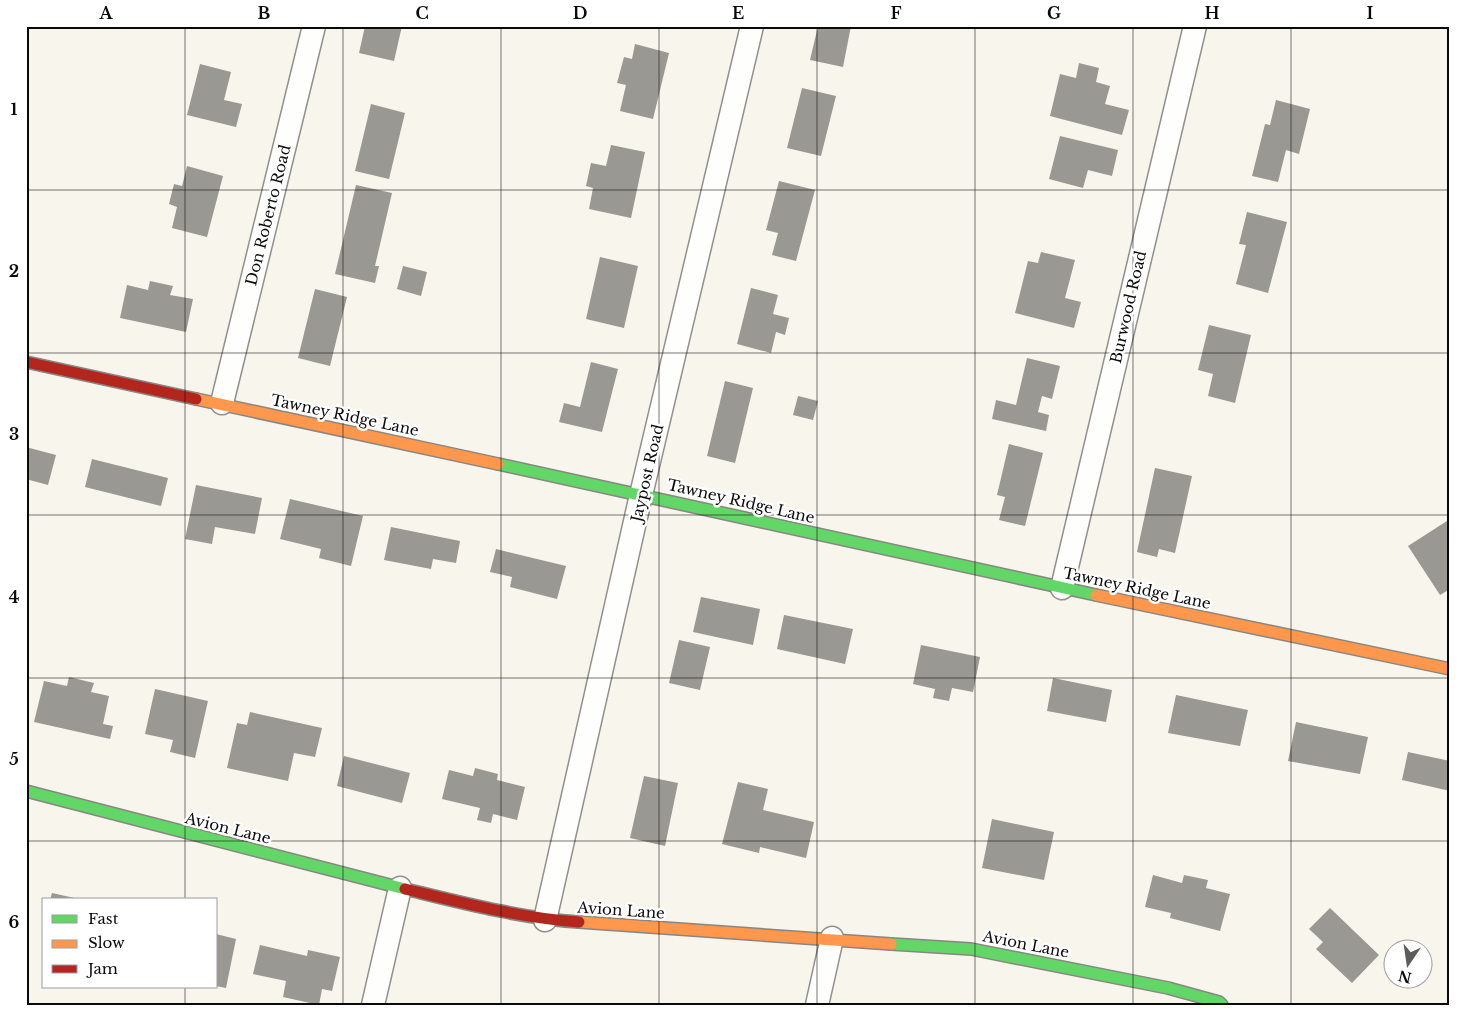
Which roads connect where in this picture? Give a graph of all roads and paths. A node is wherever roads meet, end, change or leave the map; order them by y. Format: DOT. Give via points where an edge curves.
graph roads {
  1 [pos="314,26"];
  2 [pos="752,26"];
  3 [pos="1195,26"];
  4 [pos="26,362"];
  5 [pos="222,403"];
  6 [pos="641,495"];
  7 [pos="1062,588"];
  8 [pos="1450,669"];
  9 [pos="26,791"];
  10 [pos="400,888"];
  11 [pos="545,920"];
  12 [pos="832,938"];
  13 [pos="373,1005"];
  14 [pos="816,1005"];
  15 [pos="1222,1005"];
  1 -- 5 [label="street, Don Roberto Road"];
  2 -- 6 [label="street, Jaypost Road"];
  3 -- 7 [label="street, Burwood Road"];
  4 -- 5 [label="street, Tawney Ridge Lane"];
  5 -- 6 [label="street, Tawney Ridge Lane"];
  6 -- 7 [label="street, Tawney Ridge Lane"];
  6 -- 11 [label="street, Jaypost Road"];
  7 -- 8 [label="street, Tawney Ridge Lane"];
  9 -- 10 [label="street, Avion Lane"];
  10 -- 11 [label="street, Avion Lane"];
  10 -- 13 [label="street"];
  11 -- 12 [label="street, Avion Lane"];
  12 -- 14 [label="street"];
  12 -- 15 [label="street, Avion Lane" via="971,949 1168,988"];
}
